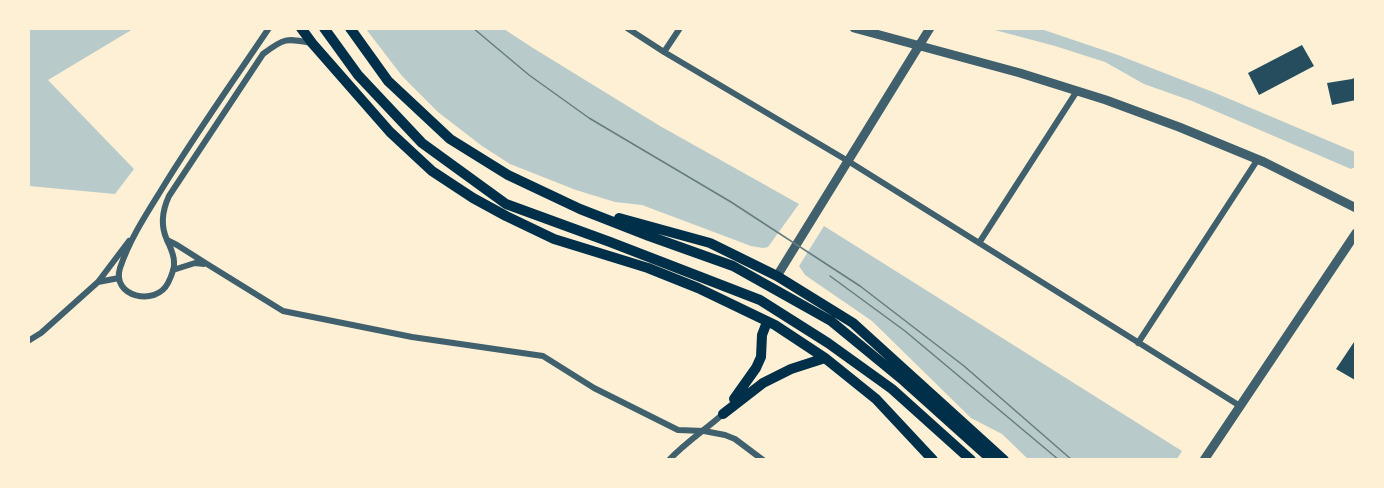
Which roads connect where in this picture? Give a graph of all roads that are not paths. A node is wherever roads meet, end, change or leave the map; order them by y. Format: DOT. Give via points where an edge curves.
graph roads {
  1 [pos="268,28"];
  2 [pos="301,28"];
  3 [pos="324,28"];
  4 [pos="350,28"];
  5 [pos="627,28"];
  6 [pos="680,28"];
  7 [pos="854,28"];
  8 [pos="930,28"];
  9 [pos="312,43"];
  10 [pos="919,46"];
  11 [pos="664,52"];
  12 [pos="363,81"];
  13 [pos="1077,91"];
  14 [pos="390,132"];
  15 [pos="1258,159"];
  16 [pos="848,160"];
  17 [pos="1356,208"];
  18 [pos="580,209"];
  19 [pos="506,216"];
  20 [pos="547,219"];
  21 [pos="135,233"];
  22 [pos="1356,233"];
  23 [pos="166,239"];
  24 [pos="979,243"];
  25 [pos="207,264"];
  26 [pos="173,270"];
  27 [pos="777,276"];
  28 [pos="119,278"];
  29 [pos="98,282"];
  30 [pos="767,322"];
  31 [pos="28,341"];
  32 [pos="1138,343"];
  33 [pos="825,358"];
  34 [pos="1240,406"];
  35 [pos="723,414"];
  36 [pos="704,431"];
  37 [pos="669,459"];
  38 [pos="763,459"];
  39 [pos="933,459"];
  40 [pos="971,459"];
  41 [pos="992,459"];
  42 [pos="1004,459"];
  43 [pos="1204,459"];
  1 -- 21 [label="street"];
  2 -- 9 [label="main road"];
  3 -- 12 [label="main road"];
  4 -- 18 [label="main road" via="388,81 450,139 508,174"];
  5 -- 11 [label="street"];
  6 -- 11 [label="street"];
  7 -- 10 [label="street"];
  8 -- 10 [label="street"];
  9 -- 14 [label="main road"];
  9 -- 23 [label="street" via="284,40 263,54 168,196 162,219"];
  10 -- 13 [label="street"];
  10 -- 16 [label="street"];
  11 -- 16 [label="street"];
  12 -- 14 [label="main road"];
  12 -- 20 [label="main road" via="422,142 506,204"];
  13 -- 15 [label="street" via="1179,126"];
  13 -- 24 [label="street"];
  14 -- 19 [label="main road" via="432,171"];
  15 -- 17 [label="street"];
  15 -- 32 [label="street"];
  16 -- 24 [label="street"];
  16 -- 27 [label="street"];
  18 -- 27 [label="main road" via="710,243"];
  18 -- 41 [label="main road" via="733,266 831,321"];
  19 -- 20 [label="main road"];
  19 -- 30 [label="main road" via="554,239 698,288"];
  20 -- 40 [label="main road" via="760,300 892,389"];
  21 -- 28 [label="street"];
  21 -- 29 [label="street"];
  22 -- 34 [label="street"];
  23 -- 25 [label="street"];
  23 -- 26 [label="street"];
  24 -- 32 [label="street"];
  25 -- 26 [label="street" via="195,263"];
  25 -- 36 [label="street" via="283,310 412,337 543,356 594,388 678,430"];
  26 -- 28 [label="street" via="167,286 154,296 130,293"];
  27 -- 42 [label="main road" via="853,323"];
  28 -- 29 [label="street"];
  29 -- 31 [label="street"];
  30 -- 33 [label="main road"];
  30 -- 35 [label="main road" via="756,368"];
  32 -- 34 [label="street"];
  33 -- 35 [label="main road" via="763,383"];
  33 -- 39 [label="main road" via="876,399"];
  34 -- 43 [label="street"];
  35 -- 36 [label="street"];
  36 -- 37 [label="street"];
  36 -- 38 [label="street" via="735,439"];
}
